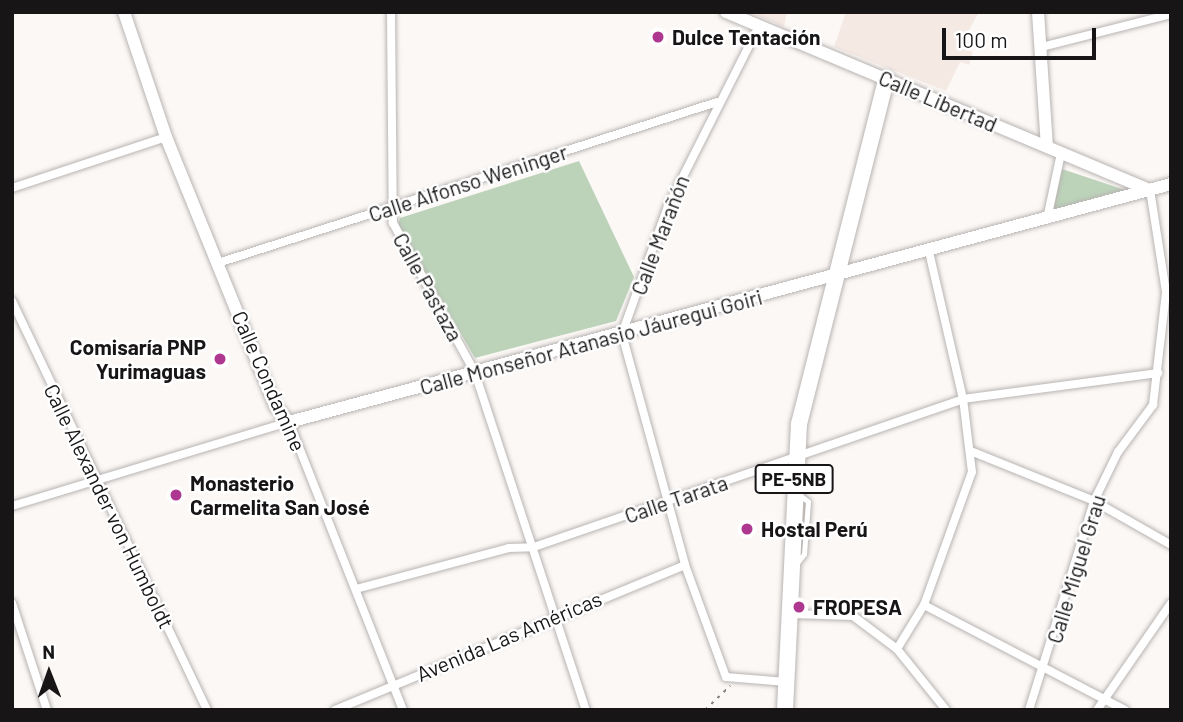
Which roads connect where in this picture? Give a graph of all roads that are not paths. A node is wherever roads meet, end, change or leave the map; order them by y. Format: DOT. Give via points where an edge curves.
graph roads {
  1 [pos="124,12"];
  2 [pos="391,12"];
  3 [pos="726,12"];
  4 [pos="1038,12"];
  5 [pos="1171,14"];
  6 [pos="1152,16"];
  7 [pos="759,26"];
  8 [pos="1042,47"];
  9 [pos="886,79"];
  10 [pos="717,102"];
  11 [pos="166,137"];
  12 [pos="1047,147"];
  13 [pos="1061,153"];
  14 [pos="1171,184"];
  15 [pos="12,188"];
  16 [pos="1150,190"];
  17 [pos="391,208"];
  18 [pos="1047,219"];
  19 [pos="929,253"];
  20 [pos="218,263"];
  21 [pos="831,279"];
  22 [pos="1169,292"];
  23 [pos="12,301"];
  24 [pos="622,334"];
  25 [pos="475,373"];
  26 [pos="1158,373"];
  27 [pos="963,399"];
  28 [pos="289,422"];
  29 [pos="973,452"];
  30 [pos="794,460"];
  31 [pos="94,478"];
  32 [pos="1094,501"];
  33 [pos="667,502"];
  34 [pos="12,506"];
  35 [pos="1171,545"];
  36 [pos="534,547"];
  37 [pos="685,565"];
  38 [pos="356,589"];
  39 [pos="12,603"];
  40 [pos="1171,603"];
  41 [pos="924,605"];
  42 [pos="557,613"];
  43 [pos="792,614"];
  44 [pos="897,649"];
  45 [pos="1047,666"];
  46 [pos="787,682"];
  47 [pos="392,686"];
  48 [pos="1106,698"];
  49 [pos="47,710"];
  50 [pos="207,710"];
  51 [pos="335,710"];
  52 [pos="402,710"];
  53 [pos="586,710"];
  54 [pos="785,710"];
  55 [pos="946,710"];
  56 [pos="1029,710"];
  57 [pos="1097,710"];
  58 [pos="1125,710"];
  1 -- 11 [label="street, Calle Condamine"];
  2 -- 17 [label="street, Calle Pastaza"];
  3 -- 7 [label="street, Calle Libertad"];
  4 -- 8 [label="street"];
  5 -- 6 [label="street"];
  6 -- 8 [label="street"];
  7 -- 9 [label="street, Calle Libertad"];
  7 -- 10 [label="street, Calle Marañón"];
  8 -- 12 [label="street"];
  9 -- 12 [label="street, Calle Libertad"];
  9 -- 21 [label="highway, PE-5NB"];
  10 -- 17 [label="street, Calle Alfonso Weninger"];
  10 -- 24 [label="street, Calle Marañón" via="655,237"];
  11 -- 15 [label="street"];
  11 -- 20 [label="street, Calle Condamine"];
  12 -- 13 [label="street, Calle Libertad"];
  13 -- 16 [label="street, Calle Libertad"];
  13 -- 18 [label="street"];
  14 -- 16 [label="street, Calle Monseñor Atanasio Jáuregui Goiri"];
  16 -- 18 [label="street, Calle Monseñor Atanasio Jáuregui Goiri"];
  16 -- 22 [label="street, Calle Miguel Grau"];
  17 -- 20 [label="street, Calle Alfonso Weninger"];
  17 -- 25 [label="street, Calle Pastaza" via="393,223"];
  18 -- 19 [label="street, Calle Monseñor Atanasio Jáuregui Goiri"];
  19 -- 21 [label="street, Calle Monseñor Atanasio Jáuregui Goiri"];
  19 -- 27 [label="street"];
  20 -- 28 [label="street, Calle Condamine" via="275,406"];
  21 -- 24 [label="street, Calle Monseñor Atanasio Jáuregui Goiri"];
  21 -- 30 [label="highway, PE-5NB"];
  22 -- 26 [label="street, Calle Miguel Grau"];
  23 -- 31 [label="street, Calle Alexander von Humboldt"];
  24 -- 25 [label="street, Calle Monseñor Atanasio Jáuregui Goiri"];
  24 -- 33 [label="street"];
  25 -- 28 [label="street, Calle Monseñor Atanasio Jáuregui Goiri"];
  25 -- 36 [label="street, Calle Pastaza"];
  26 -- 27 [label="street, Calle Tarata"];
  26 -- 32 [label="street, Calle Miguel Grau" via="1153,405 1118,452"];
  27 -- 29 [label="street"];
  27 -- 30 [label="street, Calle Tarata"];
  28 -- 31 [label="street, Calle Monseñor Atanasio Jáuregui Goiri"];
  28 -- 38 [label="street, Calle Condamine"];
  29 -- 32 [label="street"];
  29 -- 41 [label="street" via="967,491"];
  30 -- 33 [label="street, Calle Tarata"];
  30 -- 43 [label="highway, PE-5NB"];
  31 -- 34 [label="street, Calle Monseñor Atanasio Jáuregui Goiri"];
  31 -- 50 [label="street, Calle Alexander von Humboldt"];
  32 -- 35 [label="street"];
  32 -- 45 [label="street, Calle Miguel Grau"];
  33 -- 36 [label="street, Calle Tarata"];
  33 -- 37 [label="street"];
  36 -- 38 [label="street, Calle Tarata" via="509,548"];
  36 -- 42 [label="street, Calle Pastaza"];
  37 -- 42 [label="street, Avenida Las Américas"];
  37 -- 46 [label="street" via="731,681"];
  38 -- 47 [label="street, Calle Condamine"];
  39 -- 49 [label="street"];
  40 -- 48 [label="street"];
  41 -- 44 [label="street"];
  41 -- 45 [label="street"];
  42 -- 47 [label="street, Avenida Las Américas"];
  42 -- 53 [label="street, Calle Pastaza"];
  43 -- 44 [label="street" via="853,615"];
  43 -- 46 [label="highway, PE-5NB"];
  44 -- 55 [label="street"];
  45 -- 48 [label="street"];
  45 -- 56 [label="street, Calle Miguel Grau"];
  46 -- 54 [label="highway, PE-5NB"];
  47 -- 51 [label="street, Avenida Las Américas"];
  47 -- 52 [label="street, Calle Condamine"];
  48 -- 57 [label="street"];
  48 -- 58 [label="street"];
}
